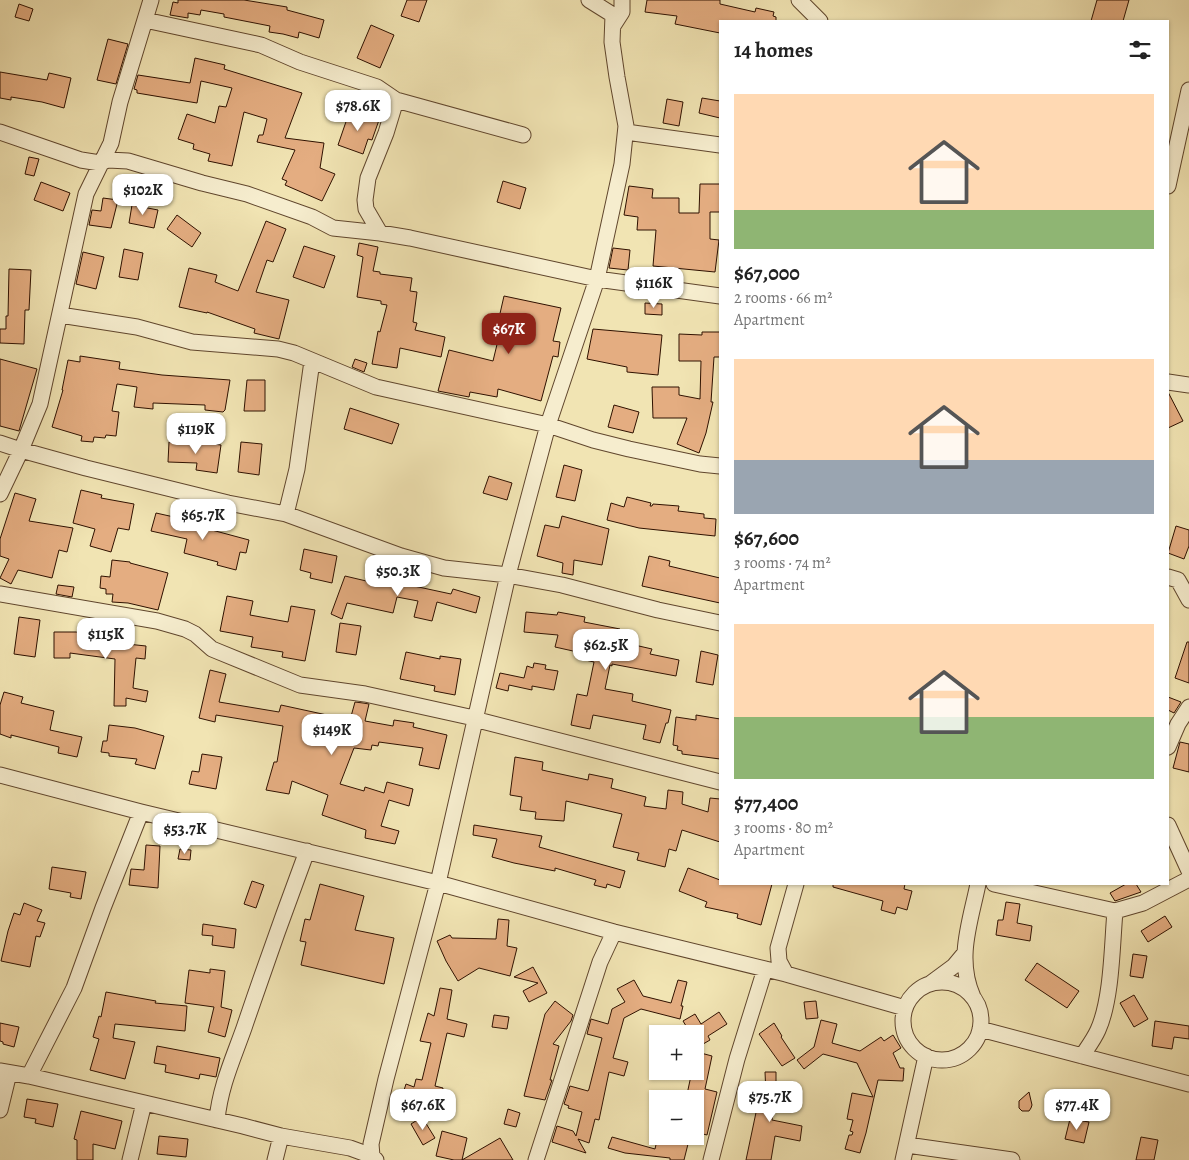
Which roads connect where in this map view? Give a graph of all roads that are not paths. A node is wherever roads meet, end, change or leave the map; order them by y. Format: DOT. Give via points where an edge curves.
graph roads {
  1 [pos="151,0"];
  2 [pos="589,0"];
  3 [pos="622,0"];
  4 [pos="799,0"];
  5 [pos="145,20"];
  6 [pos="819,20"];
  7 [pos="613,28"];
  8 [pos="1189,90"];
  9 [pos="396,100"];
  10 [pos="1186,119"];
  11 [pos="0,132"];
  12 [pos="626,132"];
  13 [pos="523,135"];
  14 [pos="719,145"];
  15 [pos="100,163"];
  16 [pos="1169,182"];
  17 [pos="380,233"];
  18 [pos="597,279"];
  19 [pos="719,296"];
  20 [pos="60,314"];
  21 [pos="312,361"];
  22 [pos="1169,382"];
  23 [pos="1189,385"];
  24 [pos="548,425"];
  25 [pos="0,443"];
  26 [pos="21,450"];
  27 [pos="719,466"];
  28 [pos="0,494"];
  29 [pos="286,514"];
  30 [pos="508,575"];
  31 [pos="1178,577"];
  32 [pos="0,594"];
  33 [pos="1189,600"];
  34 [pos="719,623"];
  35 [pos="1189,707"];
  36 [pos="474,718"];
  37 [pos="1169,745"];
  38 [pos="0,775"];
  39 [pos="719,782"];
  40 [pos="141,812"];
  41 [pos="1169,827"];
  42 [pos="307,851"];
  43 [pos="1189,871"];
  44 [pos="1189,879"];
  45 [pos="438,883"];
  46 [pos="796,885"];
  47 [pos="978,885"];
  48 [pos="998,885"];
  49 [pos="1115,911"];
  50 [pos="614,932"];
  51 [pos="778,948"];
  52 [pos="964,954"];
  53 [pos="762,968"];
  54 [pos="786,974"];
  55 [pos="928,985"];
  56 [pos="973,998"];
  57 [pos="905,1008"];
  58 [pos="980,1029"];
  59 [pos="926,1056"];
  60 [pos="1082,1056"];
  61 [pos="4,1072"];
  62 [pos="29,1076"];
  63 [pos="1189,1084"];
  64 [pos="144,1103"];
  65 [pos="0,1110"];
  66 [pos="217,1120"];
  67 [pos="281,1136"];
  68 [pos="907,1145"];
  69 [pos="374,1158"];
  70 [pos="130,1160"];
  71 [pos="275,1160"];
  72 [pos="536,1160"];
  73 [pos="711,1160"];
  74 [pos="903,1160"];
  75 [pos="1012,1160"];
  1 -- 5 [label="street"];
  2 -- 7 [label="street" via="613,15"];
  3 -- 7 [label="street" via="622,12"];
  4 -- 6 [label="street"];
  5 -- 9 [label="street" via="261,45 300,62 377,87"];
  5 -- 15 [label="street" via="111,142"];
  7 -- 12 [label="street"];
  8 -- 10 [label="street"];
  9 -- 13 [label="street"];
  9 -- 17 [label="street" via="368,178 364,200"];
  10 -- 16 [label="street"];
  11 -- 15 [label="street" via="80,160"];
  12 -- 14 [label="street"];
  12 -- 18 [label="street"];
  15 -- 17 [label="street" via="128,160 247,194 333,228"];
  15 -- 20 [label="street" via="86,194"];
  17 -- 18 [label="street"];
  18 -- 19 [label="street"];
  18 -- 24 [label="street"];
  20 -- 21 [label="street" via="137,327 192,342 278,349"];
  20 -- 26 [label="street" via="40,404"];
  21 -- 24 [label="street" via="376,387"];
  21 -- 29 [label="street" via="297,469"];
  22 -- 23 [label="street"];
  24 -- 27 [label="street" via="629,449"];
  24 -- 30 [label="street"];
  25 -- 26 [label="street"];
  26 -- 28 [label="street"];
  26 -- 29 [label="street" via="228,503"];
  29 -- 30 [label="street" via="401,556 444,568"];
  30 -- 34 [label="street"];
  30 -- 36 [label="street"];
  31 -- 33 [label="street"];
  32 -- 36 [label="street" via="157,621 184,629 212,649 300,684 365,694"];
  35 -- 37 [label="street"];
  36 -- 39 [label="street"];
  36 -- 45 [label="street"];
  38 -- 40 [label="street"];
  40 -- 42 [label="street"];
  40 -- 62 [label="street" via="74,988"];
  41 -- 43 [label="street"];
  42 -- 45 [label="street"];
  42 -- 66 [label="street" via="228,1070 219,1098"];
  44 -- 49 [label="street" via="1143,903"];
  45 -- 50 [label="street"];
  45 -- 69 [label="street" via="386,1079 371,1144"];
  46 -- 51 [label="street"];
  47 -- 52 [label="street"];
  48 -- 49 [label="street"];
  49 -- 60 [label="street" via="1104,1011 1099,1028"];
  50 -- 53 [label="street"];
  50 -- 72 [label="street" via="600,962"];
  51 -- 53 [label="street"];
  51 -- 54 [label="street" via="779,961"];
  52 -- 55 [label="street"];
  52 -- 56 [label="street" via="967,984"];
  53 -- 54 [label="street"];
  53 -- 73 [label="street"];
  54 -- 57 [label="street"];
  55 -- 56 [label="street" via="954,984"];
  55 -- 57 [label="street" via="914,994"];
  56 -- 58 [label="street" via="980,1013"];
  57 -- 59 [label="street" via="903,1024 908,1040"];
  58 -- 59 [label="street" via="964,1053 945,1059"];
  58 -- 60 [label="street"];
  59 -- 68 [label="street"];
  60 -- 63 [label="street"];
  61 -- 62 [label="street"];
  61 -- 65 [label="street"];
  62 -- 64 [label="street"];
  64 -- 66 [label="street"];
  64 -- 70 [label="street"];
  66 -- 67 [label="street"];
  67 -- 69 [label="street" via="350,1148"];
  67 -- 71 [label="street"];
  68 -- 74 [label="street"];
  68 -- 75 [label="street"];
}
